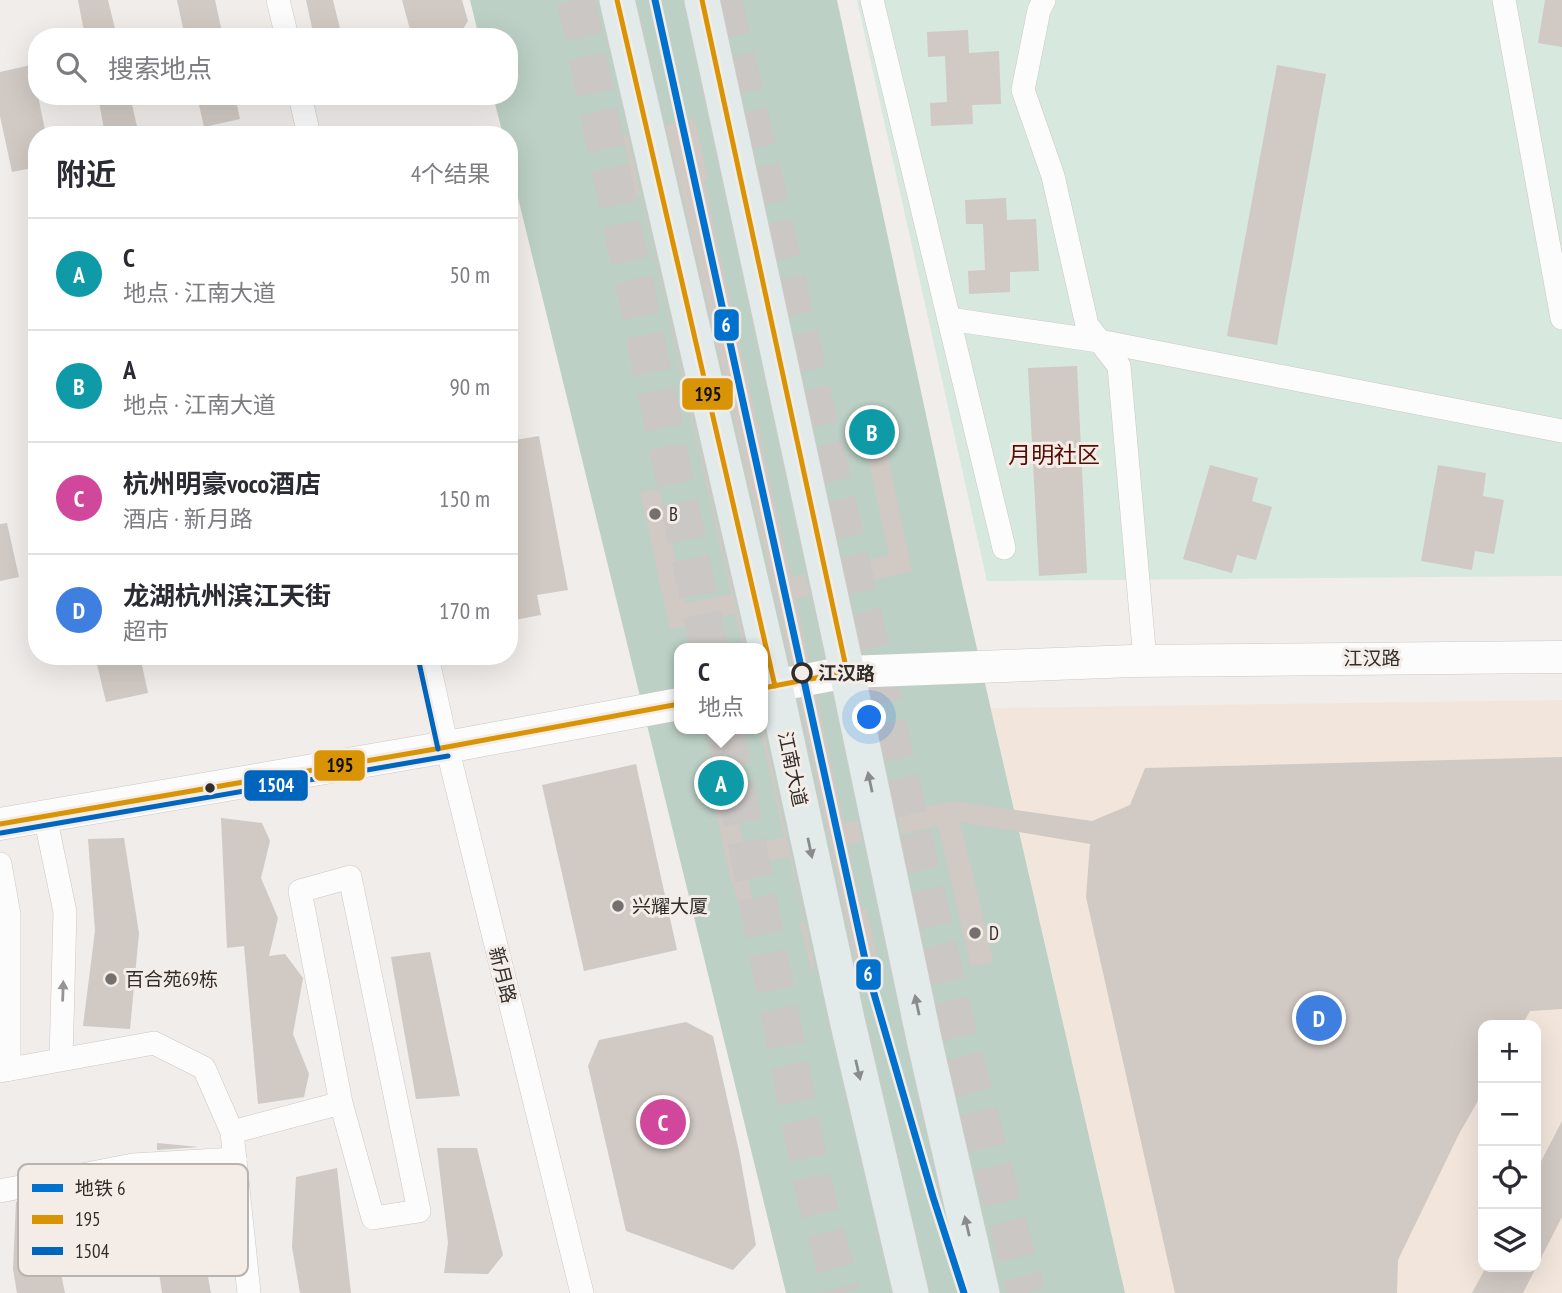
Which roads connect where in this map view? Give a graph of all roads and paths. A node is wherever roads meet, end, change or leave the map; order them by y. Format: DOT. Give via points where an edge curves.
graph roads {
  1 [pos="278,0"];
  2 [pos="617,0"];
  3 [pos="702,0"];
  4 [pos="872,0"];
  5 [pos="1044,0"];
  6 [pos="1504,0"];
  7 [pos="285,28"];
  8 [pos="302,105"];
  9 [pos="307,126"];
  10 [pos="1562,318"];
  11 [pos="949,319"];
  12 [pos="1099,341"];
  13 [pos="1562,431"];
  14 [pos="1004,548"];
  15 [pos="759,643"];
  16 [pos="1562,657"];
  17 [pos="1145,660"];
  18 [pos="429,665"];
  19 [pos="848,672"];
  20 [pos="769,687"];
  21 [pos="674,705"];
  22 [pos="447,747"];
  23 [pos="45,816"];
  24 [pos="0,824"];
  25 [pos="0,864"];
  26 [pos="61,1059"];
  27 [pos="5,1070"];
  28 [pos="341,1103"];
  29 [pos="232,1132"];
  30 [pos="235,1159"];
  31 [pos="150,1164"];
  32 [pos="236,1164"];
  33 [pos="18,1187"];
  34 [pos="0,1191"];
  35 [pos="582,1293"];
  36 [pos="911,1293"];
  37 [pos="982,1293"];
  1 -- 7 [label="street"];
  2 -- 15 [label="main road, 江南大道"];
  3 -- 19 [label="main road"];
  4 -- 11 [label="street"];
  5 -- 12 [label="street" via="1023,90 1054,176 1087,325"];
  6 -- 10 [label="street"];
  8 -- 9 [label="street"];
  11 -- 12 [label="street"];
  11 -- 14 [label="street"];
  12 -- 13 [label="street"];
  12 -- 17 [label="street" via="1119,366"];
  16 -- 17 [label="street, 江汉路"];
  17 -- 19 [label="street, 江汉路"];
  18 -- 22 [label="street, 新月路"];
  19 -- 20 [label="street, 江汉路"];
  37 -- 19 [label="main road, one-way"];
  20 -- 36 [label="main road, 江南大道, one-way"];
  21 -- 22 [label="street"];
  22 -- 23 [label="street"];
  22 -- 35 [label="street, 新月路"];
  23 -- 24 [label="street"];
  26 -- 23 [label="street, one-way" via="65,912"];
  25 -- 27 [label="street" via="9,915"];
  26 -- 27 [label="street"];
  26 -- 29 [label="street" via="154,1043 204,1068"];
  28 -- 28 [label="street" via="373,1218 419,1211 350,877 300,891"];
  28 -- 29 [label="street"];
  29 -- 30 [label="street"];
  30 -- 31 [label="street"];
  30 -- 32 [label="street"];
  33 -- 34 [label="street"];
}
